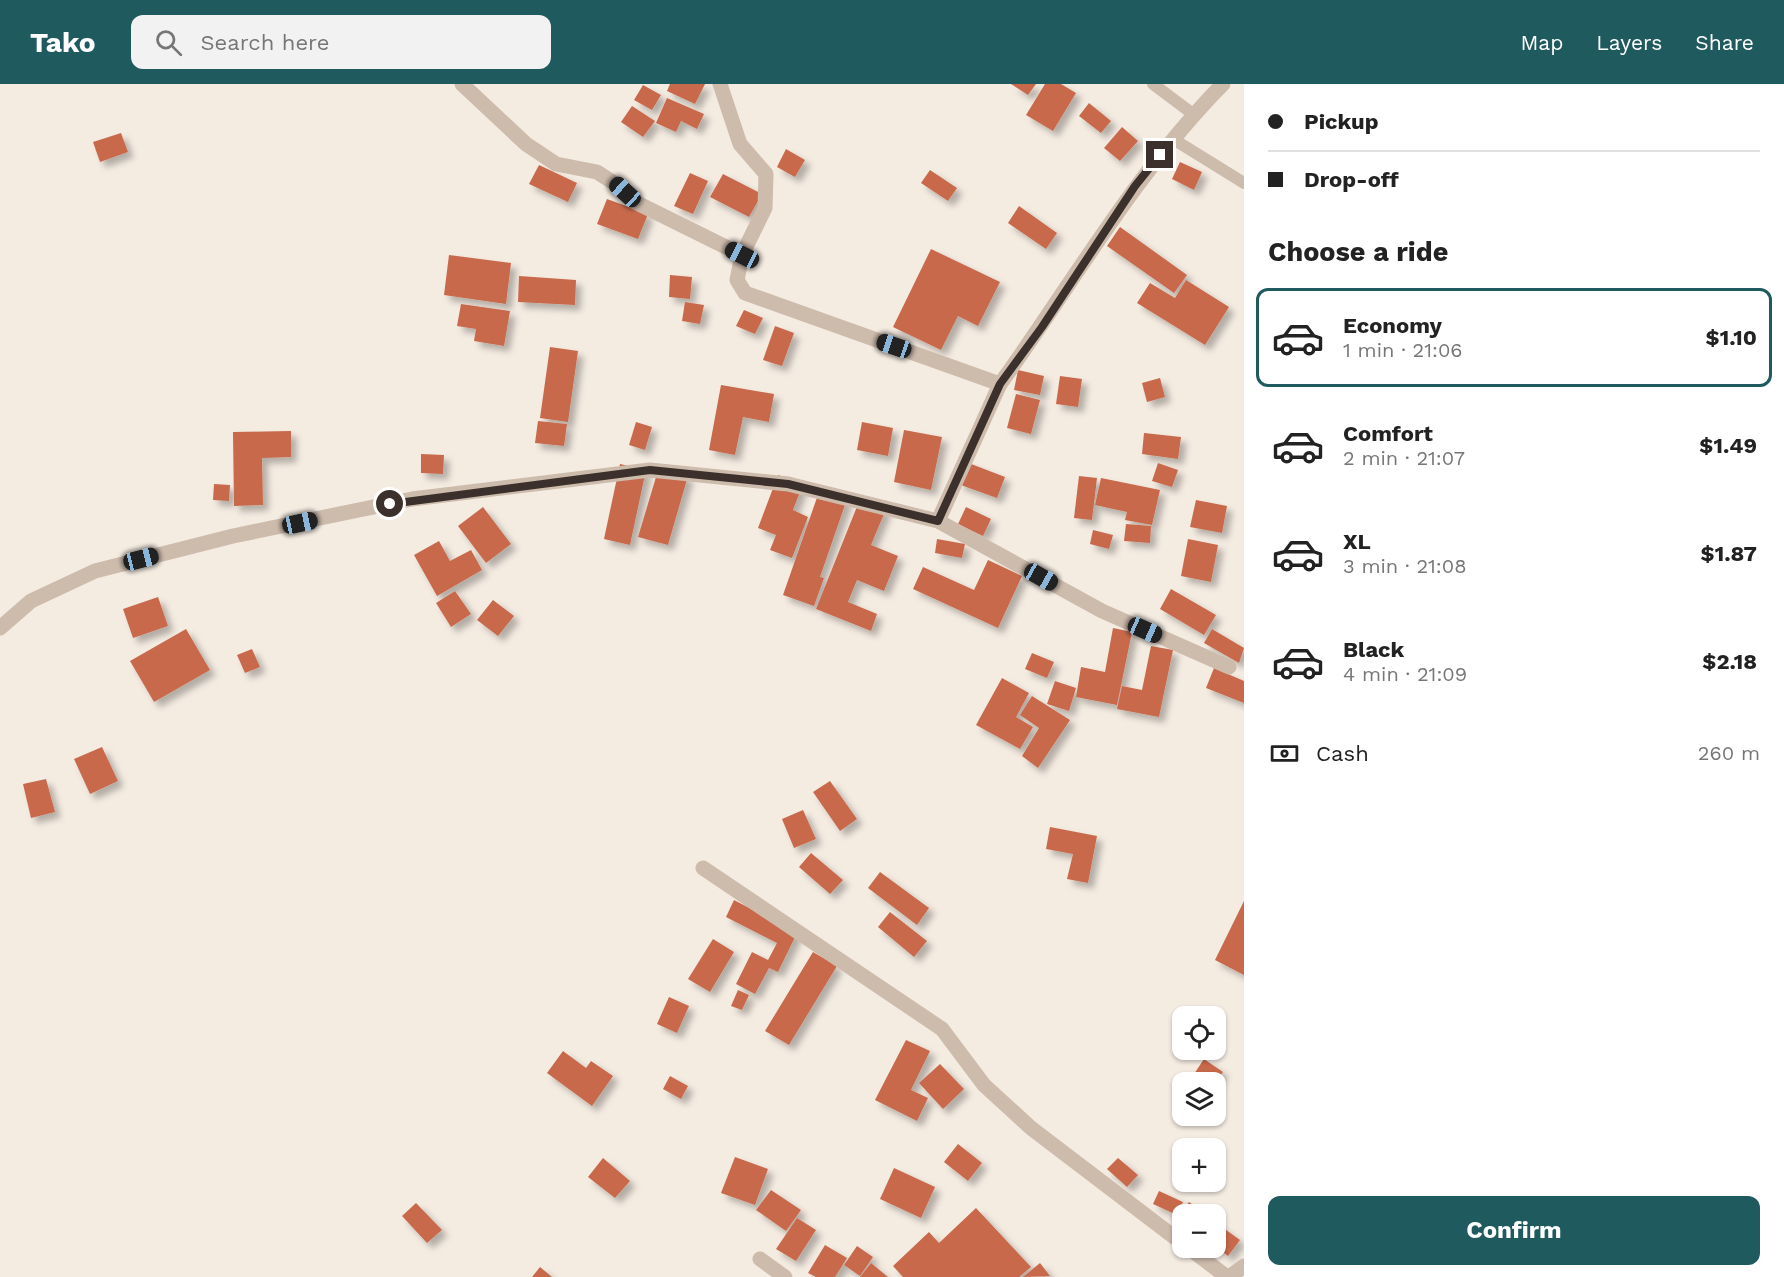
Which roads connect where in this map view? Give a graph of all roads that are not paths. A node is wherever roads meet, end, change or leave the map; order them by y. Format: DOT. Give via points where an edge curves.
graph roads {
  1 [pos="462,84"];
  2 [pos="720,84"];
  3 [pos="1153,84"];
  4 [pos="1223,84"];
  5 [pos="1193,114"];
  6 [pos="1173,139"];
  7 [pos="1244,183"];
  8 [pos="742,255"];
  9 [pos="1000,384"];
  10 [pos="938,521"];
  11 [pos="0,628"];
  12 [pos="1229,667"];
  13 [pos="703,868"];
  14 [pos="1172,1235"];
  15 [pos="1202,1258"];
  16 [pos="760,1259"];
  17 [pos="1244,1266"];
  18 [pos="784,1277"];
  19 [pos="1228,1277"];
  1 -- 8 [label="street" via="526,144 556,164 597,172 635,202"];
  2 -- 8 [label="street" via="740,144 766,174 765,208"];
  3 -- 5 [label="lane"];
  4 -- 5 [label="street"];
  5 -- 6 [label="street"];
  6 -- 7 [label="lane"];
  6 -- 9 [label="street" via="1135,186"];
  8 -- 9 [label="street" via="737,280 745,293"];
  9 -- 10 [label="street"];
  10 -- 11 [label="street" via="788,484 650,470 412,499 233,537 95,571 31,601"];
  10 -- 12 [label="street" via="1102,611"];
  13 -- 14 [label="street" via="942,1029 984,1085 1031,1128"];
  15 -- 19 [label="street"];
  16 -- 18 [label="street"];
  17 -- 19 [label="street"];
}
